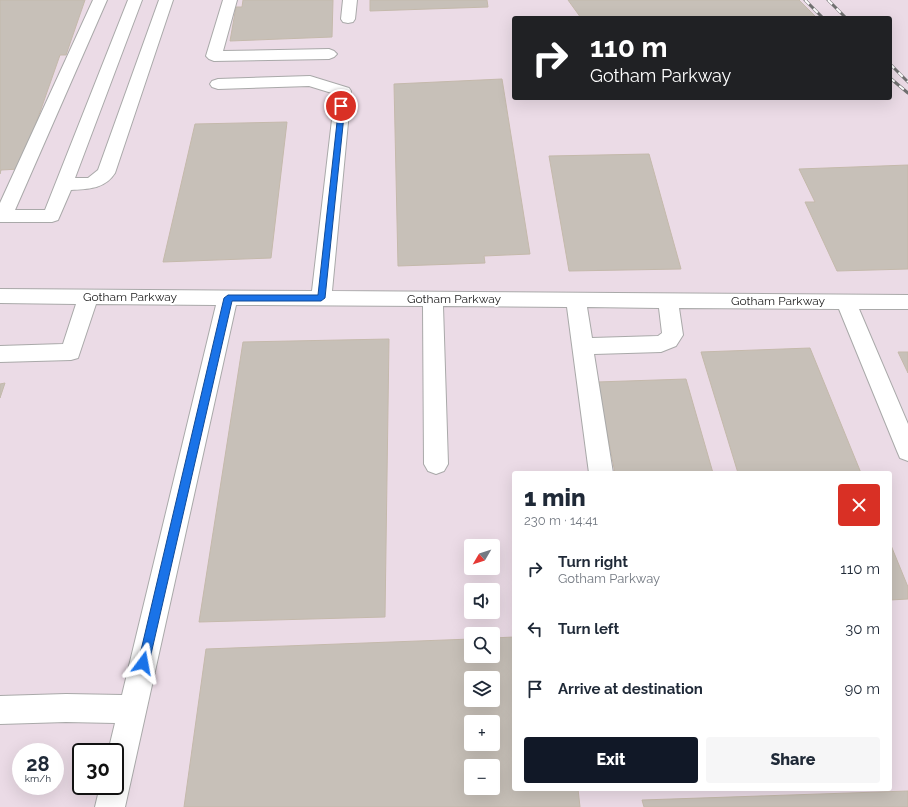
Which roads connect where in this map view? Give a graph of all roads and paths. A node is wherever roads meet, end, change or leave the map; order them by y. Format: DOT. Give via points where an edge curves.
graph roads {
  1 [pos="100,0"];
  2 [pos="135,0"];
  3 [pos="166,0"];
  4 [pos="230,0"];
  5 [pos="350,0"];
  6 [pos="348,19"];
  7 [pos="124,26"];
  8 [pos="329,54"];
  9 [pos="218,84"];
  10 [pos="64,185"];
  11 [pos="1,216"];
  12 [pos="0,296"];
  13 [pos="88,297"];
  14 [pos="228,298"];
  15 [pos="321,298"];
  16 [pos="433,299"];
  17 [pos="576,300"];
  18 [pos="668,301"];
  19 [pos="846,302"];
  20 [pos="908,302"];
  21 [pos="582,346"];
  22 [pos="0,354"];
  23 [pos="908,450"];
  24 [pos="436,464"];
  25 [pos="601,471"];
  26 [pos="133,709"];
  27 [pos="0,710"];
  28 [pos="124,748"];
  29 [pos="113,795"];
  30 [pos="110,807"];
  1 -- 7 [label="street"];
  2 -- 7 [label="street"];
  3 -- 7 [label="street"];
  4 -- 8 [label="street" via="214,56"];
  5 -- 6 [label="street"];
  7 -- 10 [label="street"];
  7 -- 10 [label="street" via="106,173 92,183"];
  7 -- 11 [label="street"];
  9 -- 15 [label="street" via="310,81 343,91"];
  10 -- 11 [label="street" via="52,216"];
  12 -- 13 [label="street, Gotham Parkway"];
  13 -- 14 [label="street, Gotham Parkway"];
  13 -- 22 [label="street" via="71,352"];
  14 -- 15 [label="street, Gotham Parkway"];
  14 -- 26 [label="street"];
  15 -- 16 [label="street, Gotham Parkway"];
  16 -- 17 [label="street, Gotham Parkway"];
  16 -- 24 [label="street"];
  17 -- 18 [label="street, Gotham Parkway"];
  17 -- 21 [label="street"];
  18 -- 19 [label="street, Gotham Parkway"];
  18 -- 21 [label="street" via="673,335 670,340 661,344"];
  19 -- 20 [label="street, Gotham Parkway"];
  19 -- 23 [label="street"];
  21 -- 25 [label="street"];
  26 -- 27 [label="street"];
  26 -- 28 [label="street"];
  29 -- 30 [label="street"];
}
